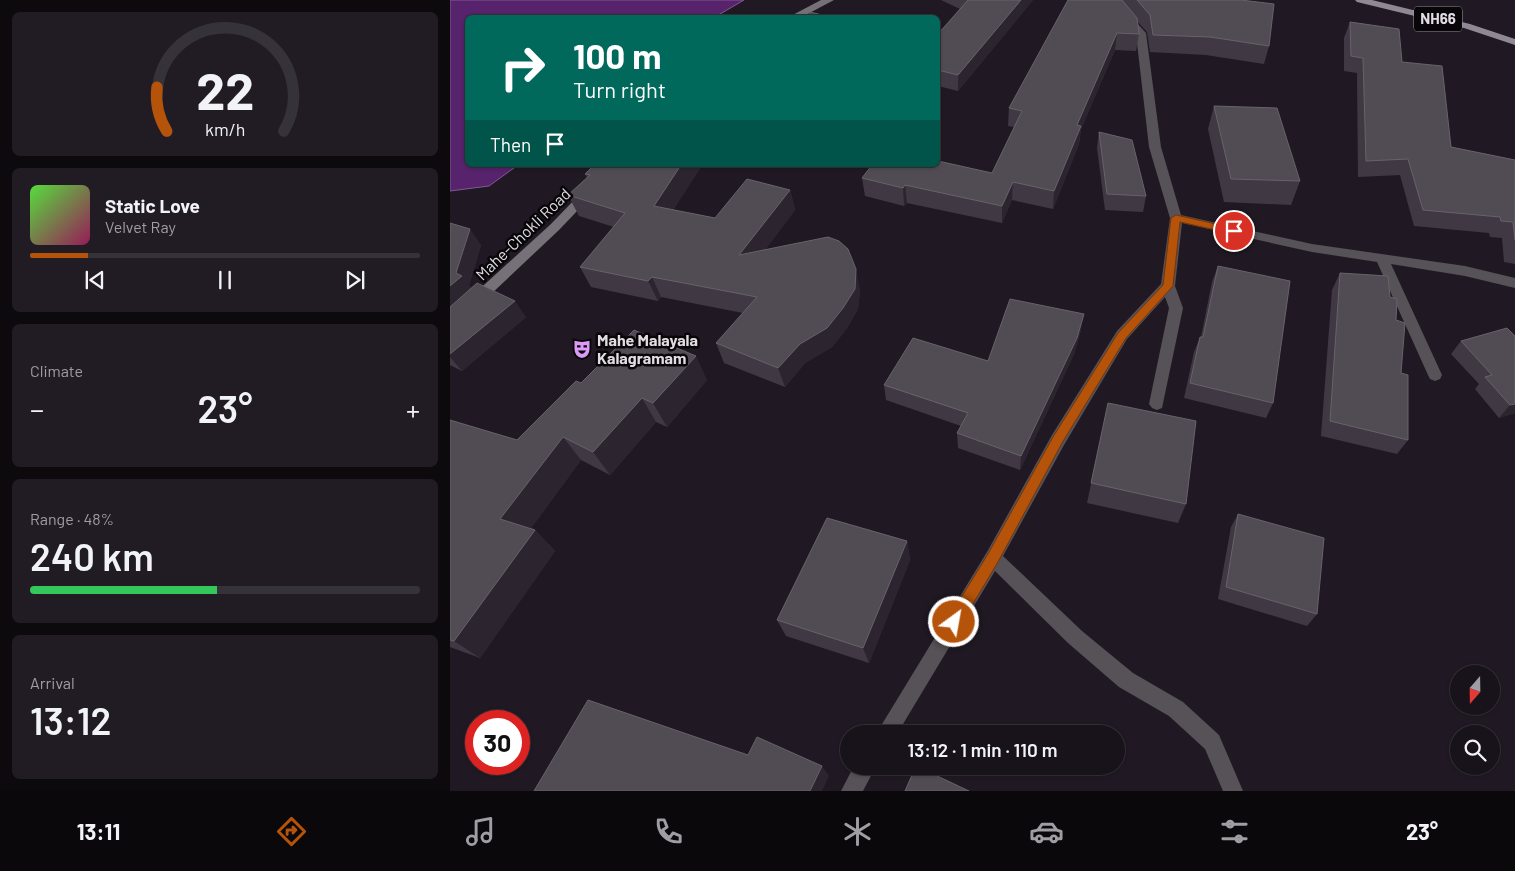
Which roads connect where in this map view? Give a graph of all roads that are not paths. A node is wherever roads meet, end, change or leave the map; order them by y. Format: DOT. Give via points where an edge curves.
graph roads {
  1 [pos="829,0"];
  2 [pos="1107,0"];
  3 [pos="1360,0"];
  4 [pos="797,15"];
  5 [pos="1515,42"];
  6 [pos="613,167"];
  7 [pos="1176,218"];
  8 [pos="1382,259"];
  9 [pos="1515,283"];
  10 [pos="1168,286"];
  11 [pos="450,324"];
  12 [pos="1435,375"];
  13 [pos="1157,404"];
  14 [pos="993,558"];
  15 [pos="891,725"];
  16 [pos="861,775"];
  17 [pos="1233,790"];
  18 [pos="851,791"];
  1 -- 4 [label="street"];
  2 -- 7 [label="street" via="1116,5 1140,33 1155,147"];
  3 -- 5 [label="main road, NH66" via="1467,26"];
  6 -- 11 [label="street, Mahe-Chokli Road" via="580,204"];
  7 -- 8 [label="street" via="1312,248"];
  7 -- 10 [label="street"];
  8 -- 9 [label="street" via="1465,271"];
  8 -- 12 [label="street"];
  10 -- 13 [label="street" via="1176,308"];
  10 -- 14 [label="street" via="1122,336 1058,440"];
  14 -- 15 [label="street"];
  14 -- 17 [label="street" via="1075,637 1126,680 1176,709 1212,742"];
  16 -- 18 [label="street"];
}
